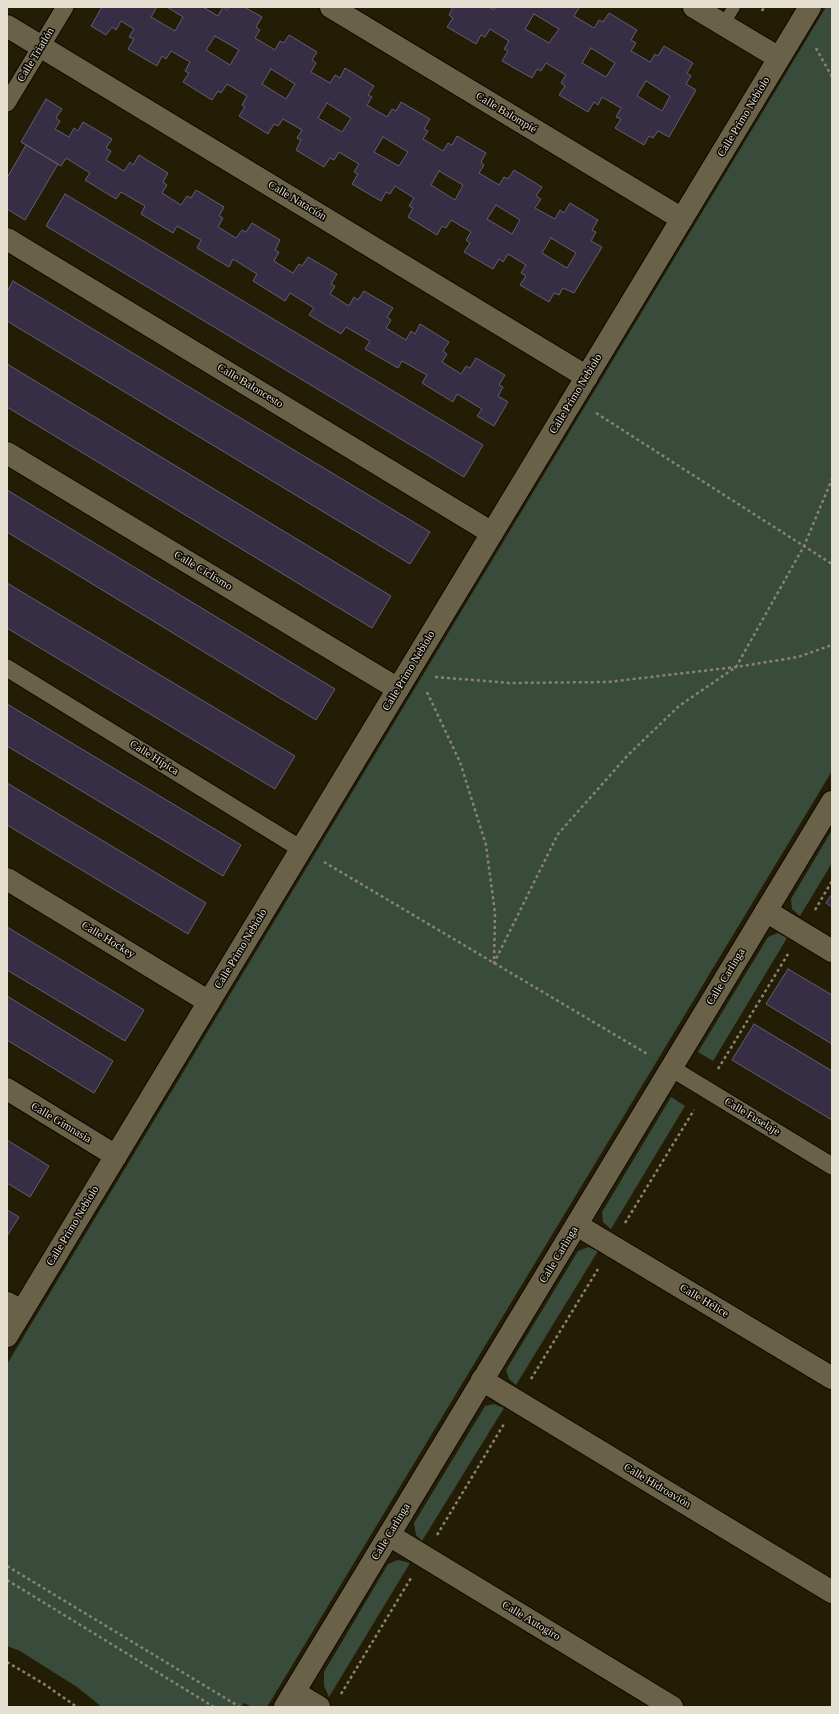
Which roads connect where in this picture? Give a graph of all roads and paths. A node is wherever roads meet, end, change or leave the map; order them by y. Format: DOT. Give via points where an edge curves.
graph roads {
  1 [pos="65,7"];
  2 [pos="331,7"];
  3 [pos="694,7"];
  4 [pos="764,7"];
  5 [pos="810,7"];
  6 [pos="762,11"];
  7 [pos="729,16"];
  8 [pos="7,26"];
  9 [pos="41,47"];
  10 [pos="816,47"];
  11 [pos="779,58"];
  12 [pos="832,77"];
  13 [pos="7,103"];
  14 [pos="682,219"];
  15 [pos="7,239"];
  16 [pos="587,377"];
  17 [pos="574,398"];
  18 [pos="7,453"];
  19 [pos="832,479"];
  20 [pos="492,533"];
  21 [pos="804,546"];
  22 [pos="832,564"];
  23 [pos="832,646"];
  24 [pos="736,667"];
  25 [pos="7,668"];
  26 [pos="403,680"];
  27 [pos="832,802"];
  28 [pos="301,849"];
  29 [pos="7,879"];
  30 [pos="832,881"];
  31 [pos="766,911"];
  32 [pos="801,932"];
  33 [pos="832,951"];
  34 [pos="494,963"];
  35 [pos="209,1002"];
  36 [pos="671,1068"];
  37 [pos="7,1089"];
  38 [pos="706,1090"];
  39 [pos="116,1156"];
  40 [pos="832,1166"];
  41 [pos="577,1225"];
  42 [pos="612,1246"];
  43 [pos="14,1307"];
  44 [pos="7,1336"];
  45 [pos="832,1378"];
  46 [pos="482,1380"];
  47 [pos="517,1402"];
  48 [pos="389,1535"];
  49 [pos="424,1557"];
  50 [pos="7,1566"];
  51 [pos="7,1580"];
  52 [pos="832,1592"];
  53 [pos="7,1662"];
  54 [pos="290,1700"];
  55 [pos="328,1704"];
  56 [pos="77,1707"];
  57 [pos="214,1707"];
  58 [pos="240,1707"];
  59 [pos="672,1707"];
  1 -- 9 [label="street, Calle Triatlón"];
  2 -- 14 [label="street, Calle Balompié"];
  3 -- 7 [label="street"];
  4 -- 6 [label="path"];
  5 -- 11 [label="street, Calle Primo Nebiolo"];
  7 -- 11 [label="street"];
  8 -- 9 [label="street, Calle Natación"];
  9 -- 13 [label="street, Calle Triatlón"];
  9 -- 16 [label="street, Calle Natación"];
  10 -- 12 [label="path"];
  11 -- 14 [label="street, Calle Primo Nebiolo"];
  14 -- 16 [label="street, Calle Primo Nebiolo"];
  15 -- 20 [label="street, Calle Baloncesto"];
  16 -- 17 [label="street, Calle Primo Nebiolo"];
  17 -- 20 [label="street, Calle Primo Nebiolo"];
  17 -- 21 [label="path"];
  18 -- 26 [label="street, Calle Ciclismo"];
  19 -- 21 [label="path"];
  20 -- 26 [label="street, Calle Primo Nebiolo"];
  21 -- 22 [label="path"];
  21 -- 24 [label="path"];
  23 -- 24 [label="path" via="798,657"];
  24 -- 26 [label="path" via="608,682 511,683 434,677"];
  24 -- 34 [label="path" via="679,706 628,755 558,834"];
  25 -- 28 [label="street, Calle Hípica"];
  26 -- 28 [label="street, Calle Primo Nebiolo"];
  26 -- 34 [label="path" via="425,688 460,762 486,845 495,914"];
  27 -- 31 [label="street, Calle Carlinga"];
  28 -- 34 [label="path"];
  28 -- 35 [label="street, Calle Primo Nebiolo"];
  29 -- 35 [label="street, Calle Hockey"];
  30 -- 32 [label="path"];
  31 -- 32 [label="street"];
  31 -- 36 [label="street, Calle Carlinga"];
  32 -- 33 [label="street"];
  32 -- 38 [label="path"];
  34 -- 36 [label="path"];
  35 -- 39 [label="street, Calle Primo Nebiolo"];
  36 -- 38 [label="street, Calle Fuselaje"];
  36 -- 41 [label="street, Calle Carlinga"];
  37 -- 39 [label="street, Calle Gimnasia"];
  38 -- 40 [label="street, Calle Fuselaje"];
  38 -- 42 [label="path"];
  39 -- 43 [label="street, Calle Primo Nebiolo"];
  41 -- 42 [label="street, Calle Hélice"];
  41 -- 46 [label="street, Calle Carlinga"];
  42 -- 45 [label="street, Calle Hélice"];
  42 -- 47 [label="path"];
  43 -- 44 [label="street, Calle Primo Nebiolo"];
  46 -- 47 [label="street, Calle Hidroavión"];
  46 -- 48 [label="street, Calle Carlinga"];
  47 -- 49 [label="path"];
  47 -- 52 [label="street, Calle Hidroavión"];
  48 -- 49 [label="street, Calle Autogiro"];
  48 -- 54 [label="street, Calle Carlinga"];
  49 -- 55 [label="path"];
  49 -- 59 [label="street, Calle Autogiro"];
  50 -- 58 [label="path"];
  51 -- 57 [label="path"];
  53 -- 56 [label="path"];
  54 -- 55 [label="street"];
}
